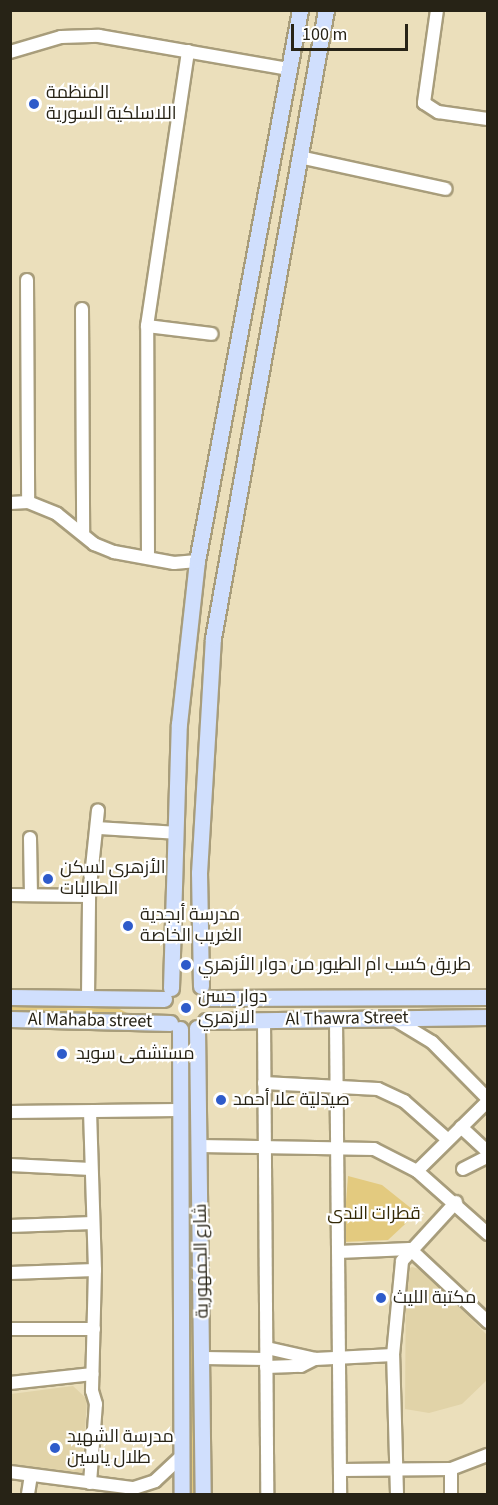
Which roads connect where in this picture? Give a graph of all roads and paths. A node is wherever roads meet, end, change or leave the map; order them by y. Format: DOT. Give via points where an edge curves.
graph roads {
  1 [pos="300,10"];
  2 [pos="326,10"];
  3 [pos="437,10"];
  4 [pos="188,51"];
  5 [pos="10,52"];
  6 [pos="289,69"];
  7 [pos="488,119"];
  8 [pos="299,157"];
  9 [pos="446,189"];
  10 [pos="27,280"];
  11 [pos="82,309"];
  12 [pos="147,326"];
  13 [pos="212,334"];
  14 [pos="28,502"];
  15 [pos="10,503"];
  16 [pos="83,532"];
  17 [pos="148,558"];
  18 [pos="197,561"];
  19 [pos="189,636"];
  20 [pos="213,639"];
  21 [pos="98,810"];
  22 [pos="98,828"];
  23 [pos="177,833"];
  24 [pos="30,838"];
  25 [pos="10,895"];
  26 [pos="31,895"];
  27 [pos="89,896"];
  28 [pos="176,901"];
  29 [pos="200,933"];
  30 [pos="201,986"];
  31 [pos="167,994"];
  32 [pos="488,997"];
  33 [pos="10,998"];
  34 [pos="88,998"];
  35 [pos="211,998"];
  36 [pos="129,999"];
  37 [pos="488,1017"];
  38 [pos="10,1019"];
  39 [pos="336,1019"];
  40 [pos="394,1019"];
  41 [pos="129,1020"];
  42 [pos="264,1020"];
  43 [pos="202,1025"];
  44 [pos="175,1026"];
  45 [pos="264,1083"];
  46 [pos="339,1084"];
  47 [pos="488,1100"];
  48 [pos="178,1110"];
  49 [pos="10,1112"];
  50 [pos="90,1112"];
  51 [pos="461,1126"];
  52 [pos="447,1139"];
  53 [pos="336,1145"];
  54 [pos="200,1146"];
  55 [pos="264,1147"];
  56 [pos="488,1154"];
  57 [pos="10,1165"];
  58 [pos="91,1169"];
  59 [pos="463,1169"];
  60 [pos="417,1171"];
  61 [pos="456,1202"];
  62 [pos="93,1223"];
  63 [pos="10,1226"];
  64 [pos="488,1234"];
  65 [pos="410,1249"];
  66 [pos="338,1252"];
  67 [pos="95,1270"];
  68 [pos="10,1273"];
  69 [pos="488,1322"];
  70 [pos="10,1329"];
  71 [pos="94,1329"];
  72 [pos="393,1355"];
  73 [pos="204,1358"];
  74 [pos="266,1358"];
  75 [pos="340,1358"];
  76 [pos="315,1359"];
  77 [pos="93,1374"];
  78 [pos="10,1383"];
  79 [pos="488,1455"];
  80 [pos="179,1459"];
  81 [pos="395,1469"];
  82 [pos="450,1469"];
  83 [pos="341,1470"];
  84 [pos="10,1472"];
  85 [pos="31,1475"];
  86 [pos="155,1481"];
  87 [pos="90,1483"];
  88 [pos="123,1491"];
  89 [pos="28,1494"];
  90 [pos="144,1494"];
  91 [pos="182,1494"];
  92 [pos="203,1494"];
  93 [pos="267,1494"];
  94 [pos="340,1494"];
  95 [pos="397,1494"];
  96 [pos="452,1494"];
  1 -- 6 [label="main road"];
  2 -- 8 [label="main road"];
  3 -- 7 [label="street" via="424,103 438,112"];
  4 -- 5 [label="street" via="86,35 49,39"];
  4 -- 6 [label="street"];
  4 -- 12 [label="street"];
  6 -- 18 [label="main road"];
  8 -- 9 [label="street"];
  8 -- 20 [label="main road"];
  10 -- 14 [label="street"];
  11 -- 16 [label="street"];
  12 -- 13 [label="street"];
  12 -- 17 [label="street"];
  14 -- 15 [label="street"];
  14 -- 16 [label="street" via="57,514"];
  16 -- 17 [label="street" via="104,548"];
  17 -- 18 [label="street" via="174,563"];
  18 -- 19 [label="main road"];
  19 -- 20 [label="main road"];
  19 -- 23 [label="main road" via="180,724"];
  20 -- 29 [label="main road" via="199,873"];
  21 -- 22 [label="street"];
  22 -- 23 [label="street"];
  22 -- 27 [label="street"];
  23 -- 28 [label="main road"];
  24 -- 26 [label="street"];
  25 -- 26 [label="street"];
  26 -- 27 [label="street"];
  27 -- 34 [label="street"];
  28 -- 29 [label="main road" via="182,939 188,942"];
  28 -- 31 [label="main road"];
  29 -- 30 [label="main road"];
  30 -- 31 [label="main road" via="186,982"];
  30 -- 35 [label="main road"];
  31 -- 36 [label="main road, Al Mahaba street"];
  31 -- 44 [label="main road"];
  32 -- 35 [label="main road, Al Thawra Street"];
  33 -- 34 [label="main road, Al Mahaba street"];
  34 -- 36 [label="main road, Al Mahaba street"];
  35 -- 43 [label="main road"];
  36 -- 41 [label="main road" via="133,1012"];
  37 -- 40 [label="main road, Al Thawra Street"];
  38 -- 41 [label="main road, Al Mahaba street"];
  39 -- 40 [label="main road, Al Thawra Street"];
  39 -- 42 [label="main road, Al Thawra Street"];
  39 -- 46 [label="street"];
  40 -- 47 [label="street" via="432,1042"];
  41 -- 44 [label="main road, Al Mahaba street"];
  42 -- 43 [label="main road, Al Thawra Street"];
  42 -- 45 [label="street"];
  43 -- 44 [label="main road"];
  43 -- 54 [label="main road, شارع الجمهورية"];
  44 -- 48 [label="main road, شارع الجمهورية"];
  45 -- 46 [label="street"];
  45 -- 55 [label="street"];
  46 -- 52 [label="street" via="378,1089 404,1101"];
  46 -- 53 [label="street"];
  47 -- 51 [label="street"];
  48 -- 50 [label="street"];
  48 -- 80 [label="main road, شارع الجمهورية"];
  49 -- 50 [label="street"];
  50 -- 58 [label="street"];
  51 -- 52 [label="street"];
  51 -- 56 [label="street"];
  52 -- 60 [label="street"];
  53 -- 55 [label="street"];
  53 -- 60 [label="street" via="374,1149"];
  53 -- 66 [label="street"];
  54 -- 55 [label="street"];
  54 -- 73 [label="main road, شارع الجمهورية"];
  55 -- 74 [label="street"];
  56 -- 59 [label="street"];
  57 -- 58 [label="street"];
  58 -- 62 [label="street"];
  60 -- 61 [label="street"];
  61 -- 64 [label="street"];
  61 -- 65 [label="street"];
  62 -- 63 [label="street"];
  62 -- 67 [label="street"];
  65 -- 66 [label="street"];
  65 -- 69 [label="street"];
  65 -- 72 [label="street" via="402,1261"];
  66 -- 75 [label="street"];
  67 -- 68 [label="street"];
  67 -- 71 [label="street"];
  70 -- 71 [label="street"];
  71 -- 77 [label="street"];
  72 -- 75 [label="street"];
  72 -- 81 [label="street"];
  73 -- 74 [label="street"];
  73 -- 92 [label="main road, شارع الجمهورية"];
  74 -- 76 [label="street"];
  74 -- 76 [label="street" via="302,1366"];
  74 -- 93 [label="street"];
  75 -- 76 [label="street"];
  75 -- 83 [label="street"];
  77 -- 78 [label="street"];
  77 -- 87 [label="street" via="96,1404"];
  79 -- 82 [label="street"];
  80 -- 86 [label="street"];
  80 -- 91 [label="main road, شارع الجمهورية"];
  81 -- 82 [label="street"];
  81 -- 83 [label="street"];
  81 -- 95 [label="street"];
  82 -- 96 [label="street"];
  83 -- 94 [label="street"];
  84 -- 85 [label="street"];
  85 -- 87 [label="street"];
  85 -- 89 [label="street"];
  86 -- 88 [label="street"];
  86 -- 90 [label="street"];
  87 -- 88 [label="street"];
}
